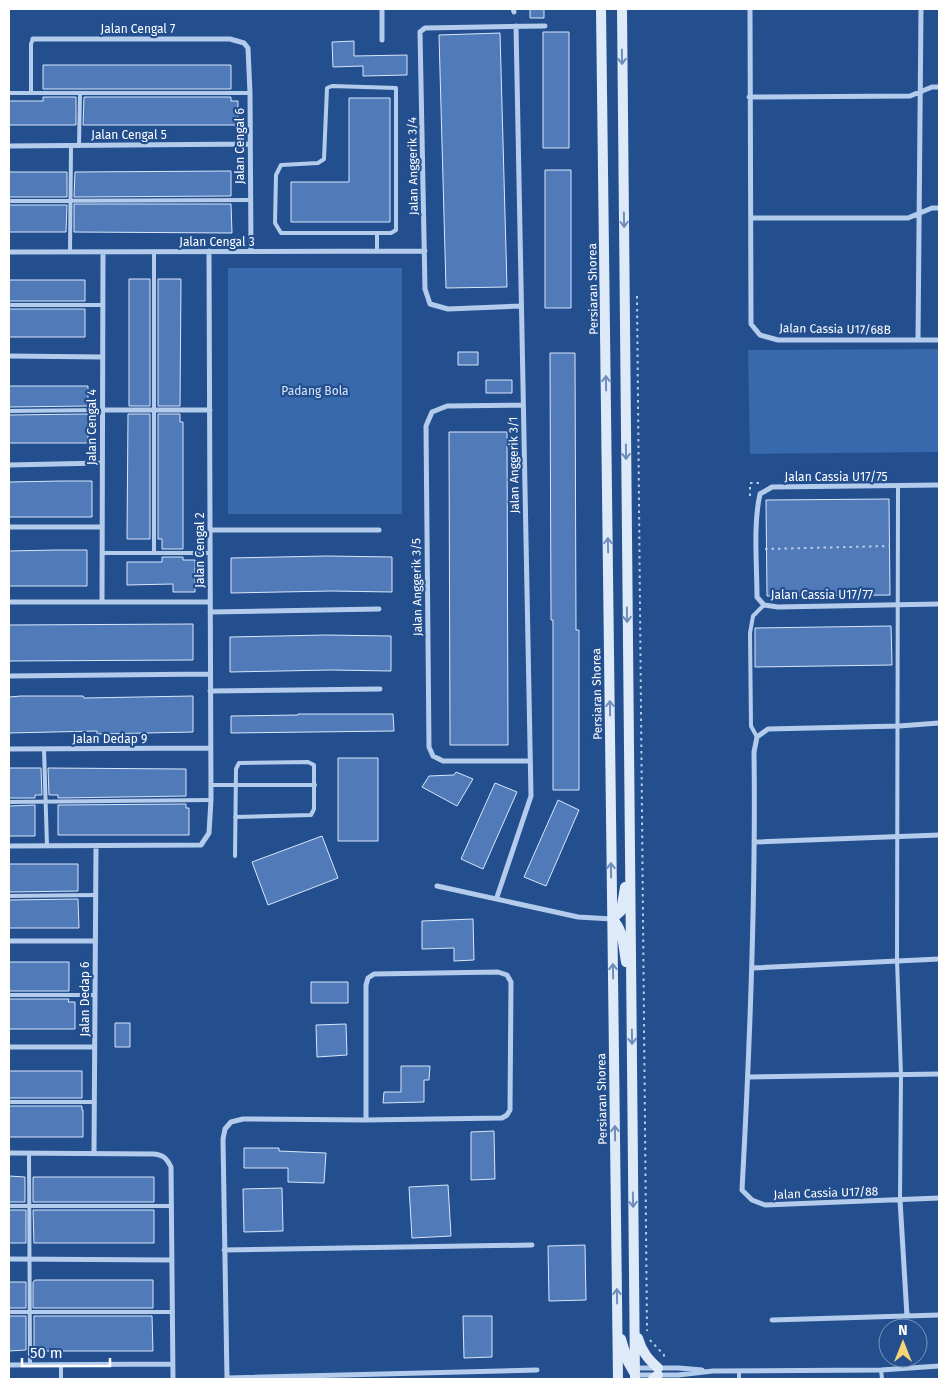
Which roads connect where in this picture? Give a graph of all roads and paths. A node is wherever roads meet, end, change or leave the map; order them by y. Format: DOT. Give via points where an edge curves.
graph roads {
  1 [pos="382,9"];
  2 [pos="601,9"];
  3 [pos="622,9"];
  4 [pos="750,9"];
  5 [pos="920,9"];
  6 [pos="516,26"];
  7 [pos="545,26"];
  8 [pos="33,40"];
  9 [pos="382,40"];
  10 [pos="244,43"];
  11 [pos="939,87"];
  12 [pos="9,92"];
  13 [pos="31,92"];
  14 [pos="80,92"];
  15 [pos="919,92"];
  16 [pos="250,93"];
  17 [pos="749,97"];
  18 [pos="250,144"];
  19 [pos="9,146"];
  20 [pos="72,146"];
  21 [pos="79,146"];
  22 [pos="250,200"];
  23 [pos="9,201"];
  24 [pos="70,201"];
  25 [pos="939,208"];
  26 [pos="919,213"];
  27 [pos="751,218"];
  28 [pos="377,234"];
  29 [pos="209,251"];
  30 [pos="250,251"];
  31 [pos="377,251"];
  32 [pos="424,251"];
  33 [pos="9,252"];
  34 [pos="70,252"];
  35 [pos="103,252"];
  36 [pos="154,252"];
  37 [pos="637,288"];
  38 [pos="9,305"];
  39 [pos="103,305"];
  40 [pos="521,306"];
  41 [pos="918,340"];
  42 [pos="939,340"];
  43 [pos="9,356"];
  44 [pos="103,357"];
  45 [pos="523,405"];
  46 [pos="102,410"];
  47 [pos="154,410"];
  48 [pos="210,410"];
  49 [pos="9,411"];
  50 [pos="102,463"];
  51 [pos="9,465"];
  52 [pos="939,485"];
  53 [pos="898,486"];
  54 [pos="9,527"];
  55 [pos="102,527"];
  56 [pos="210,530"];
  57 [pos="379,530"];
  58 [pos="897,546"];
  59 [pos="757,549"];
  60 [pos="102,553"];
  61 [pos="154,553"];
  62 [pos="210,553"];
  63 [pos="9,602"];
  64 [pos="102,602"];
  65 [pos="210,602"];
  66 [pos="898,604"];
  67 [pos="939,604"];
  68 [pos="764,605"];
  69 [pos="379,609"];
  70 [pos="210,612"];
  71 [pos="210,674"];
  72 [pos="9,676"];
  73 [pos="380,689"];
  74 [pos="210,691"];
  75 [pos="939,723"];
  76 [pos="898,726"];
  77 [pos="757,737"];
  78 [pos="210,748"];
  79 [pos="9,749"];
  80 [pos="44,749"];
  81 [pos="530,760"];
  82 [pos="211,785"];
  83 [pos="236,785"];
  84 [pos="315,785"];
  85 [pos="211,800"];
  86 [pos="9,802"];
  87 [pos="45,802"];
  88 [pos="235,817"];
  89 [pos="939,836"];
  90 [pos="898,837"];
  91 [pos="755,842"];
  92 [pos="9,846"];
  93 [pos="46,846"];
  94 [pos="96,846"];
  95 [pos="235,856"];
  96 [pos="630,867"];
  97 [pos="438,886"];
  98 [pos="96,895"];
  99 [pos="9,896"];
  100 [pos="497,898"];
  101 [pos="612,919"];
  102 [pos="9,941"];
  103 [pos="95,941"];
  104 [pos="897,960"];
  105 [pos="939,960"];
  106 [pos="752,968"];
  107 [pos="631,973"];
  108 [pos="9,995"];
  109 [pos="95,995"];
  110 [pos="9,1047"];
  111 [pos="94,1047"];
  112 [pos="939,1074"];
  113 [pos="901,1075"];
  114 [pos="748,1077"];
  115 [pos="9,1102"];
  116 [pos="94,1102"];
  117 [pos="366,1120"];
  118 [pos="9,1153"];
  119 [pos="29,1153"];
  120 [pos="94,1154"];
  121 [pos="939,1198"];
  122 [pos="900,1200"];
  123 [pos="9,1206"];
  124 [pos="29,1206"];
  125 [pos="172,1206"];
  126 [pos="532,1245"];
  127 [pos="224,1250"];
  128 [pos="9,1259"];
  129 [pos="29,1259"];
  130 [pos="172,1260"];
  131 [pos="9,1312"];
  132 [pos="30,1312"];
  133 [pos="172,1312"];
  134 [pos="939,1315"];
  135 [pos="907,1316"];
  136 [pos="772,1320"];
  137 [pos="617,1322"];
  138 [pos="635,1325"];
  139 [pos="9,1364"];
  140 [pos="30,1364"];
  141 [pos="61,1364"];
  142 [pos="172,1364"];
  143 [pos="939,1366"];
  144 [pos="537,1370"];
  145 [pos="881,1370"];
  146 [pos="658,1371"];
  147 [pos="739,1371"];
  148 [pos="633,1375"];
  149 [pos="61,1379"];
  150 [pos="172,1379"];
  151 [pos="227,1379"];
  152 [pos="618,1379"];
  153 [pos="740,1379"];
  154 [pos="882,1379"];
  1 -- 9 [label="street"];
  101 -- 2 [label="main road, Persiaran Shorea, one-way"];
  3 -- 96 [label="main road, one-way"];
  4 -- 17 [label="street, Jalan Cassia U17/68B"];
  5 -- 15 [label="street"];
  6 -- 7 [label="street"];
  6 -- 32 [label="street, Jalan Anggerik 3/4" via="425,28 420,32"];
  6 -- 40 [label="street, Jalan Anggerik 3/1"];
  8 -- 10 [label="street, Jalan Cengal 7" via="230,40"];
  8 -- 13 [label="lane"];
  10 -- 16 [label="street, Jalan Cengal 6" via="248,48"];
  11 -- 15 [label="street"];
  12 -- 13 [label="lane"];
  13 -- 14 [label="lane"];
  14 -- 16 [label="lane"];
  14 -- 21 [label="lane"];
  15 -- 17 [label="street" via="910,96"];
  15 -- 26 [label="street"];
  16 -- 18 [label="street, Jalan Cengal 6"];
  17 -- 27 [label="street, Jalan Cassia U17/68B"];
  18 -- 21 [label="street, Jalan Cengal 5"];
  18 -- 22 [label="street, Jalan Cengal 6"];
  19 -- 20 [label="street, Jalan Cengal 5"];
  20 -- 21 [label="street, Jalan Cengal 5"];
  20 -- 24 [label="lane"];
  22 -- 24 [label="lane"];
  22 -- 30 [label="street, Jalan Cengal 6"];
  23 -- 24 [label="lane"];
  24 -- 34 [label="lane"];
  25 -- 26 [label="street"];
  26 -- 27 [label="street" via="908,218"];
  26 -- 41 [label="street"];
  27 -- 41 [label="street, Jalan Cassia U17/68B" via="751,324 760,335 778,340"];
  28 -- 28 [label="lane" via="396,230 396,88 332,86 328,88 324,159 318,163 282,165 276,175 275,223 281,233"];
  28 -- 31 [label="lane"];
  29 -- 30 [label="street, Jalan Cengal 3"];
  29 -- 36 [label="street, Jalan Cengal 3"];
  29 -- 48 [label="street, Jalan Cengal 2"];
  30 -- 31 [label="street, Jalan Cengal 3"];
  31 -- 32 [label="street, Jalan Cengal 3"];
  32 -- 40 [label="street, Jalan Anggerik 3/4" via="425,290 430,304 448,309"];
  33 -- 34 [label="street, Jalan Cengal 3"];
  34 -- 35 [label="street, Jalan Cengal 3"];
  35 -- 36 [label="street, Jalan Cengal 3"];
  35 -- 39 [label="street, Jalan Cengal 4"];
  36 -- 47 [label="lane"];
  37 -- 146 [label="path" via="647,1336 664,1355"];
  38 -- 39 [label="lane"];
  39 -- 44 [label="street, Jalan Cengal 4"];
  40 -- 45 [label="street, Jalan Anggerik 3/1"];
  41 -- 42 [label="street, Jalan Cassia U17/68B"];
  43 -- 44 [label="street"];
  44 -- 46 [label="street, Jalan Cengal 4"];
  45 -- 81 [label="street, Jalan Anggerik 3/1"];
  45 -- 81 [label="street, Jalan Anggerik 3/5" via="447,406 432,412 426,426 429,747 433,756 443,760"];
  46 -- 47 [label="street"];
  46 -- 49 [label="lane"];
  46 -- 50 [label="street, Jalan Cengal 4"];
  47 -- 48 [label="street"];
  47 -- 61 [label="lane"];
  48 -- 56 [label="street, Jalan Cengal 2"];
  50 -- 51 [label="street"];
  50 -- 55 [label="street, Jalan Cengal 4"];
  52 -- 53 [label="street, Jalan Cassia U17/75"];
  53 -- 58 [label="lane"];
  53 -- 59 [label="street, Jalan Cassia U17/75" via="772,487 760,494"];
  54 -- 55 [label="street"];
  55 -- 60 [label="street, Jalan Cengal 4"];
  56 -- 57 [label="street"];
  56 -- 62 [label="street, Jalan Cengal 2"];
  58 -- 59 [label="path"];
  58 -- 66 [label="lane"];
  59 -- 68 [label="street, Jalan Cassia U17/77" via="757,597"];
  60 -- 61 [label="lane"];
  60 -- 64 [label="street, Jalan Cengal 4"];
  61 -- 62 [label="lane"];
  62 -- 65 [label="street, Jalan Cengal 2"];
  63 -- 64 [label="street"];
  64 -- 65 [label="street"];
  65 -- 70 [label="street, Jalan Cengal 2"];
  66 -- 67 [label="street, Jalan Cassia U17/77"];
  66 -- 68 [label="street, Jalan Cassia U17/77"];
  66 -- 76 [label="lane"];
  68 -- 77 [label="lane" via="753,616 750,633 751,726"];
  69 -- 70 [label="street"];
  70 -- 71 [label="street, Jalan Cengal 2"];
  71 -- 72 [label="street"];
  71 -- 74 [label="street, Jalan Cengal 2"];
  73 -- 74 [label="street"];
  74 -- 78 [label="street, Jalan Cengal 2"];
  75 -- 76 [label="street"];
  76 -- 77 [label="street" via="768,729"];
  76 -- 90 [label="lane"];
  77 -- 91 [label="street, Jalan Cassia U17/88" via="754,752"];
  78 -- 80 [label="street, Jalan Dedap 9"];
  78 -- 82 [label="street, Jalan Cengal 2"];
  79 -- 80 [label="street, Jalan Dedap 9"];
  80 -- 87 [label="lane"];
  81 -- 100 [label="street, Jalan Anggerik 3/1" via="531,796"];
  82 -- 83 [label="lane"];
  82 -- 85 [label="street, Jalan Cengal 2"];
  83 -- 84 [label="lane"];
  83 -- 84 [label="lane" via="236,769 240,763 308,762 314,765"];
  83 -- 88 [label="lane"];
  84 -- 88 [label="lane" via="311,815"];
  85 -- 87 [label="lane"];
  85 -- 94 [label="street, Jalan Cengal 2" via="208,833 201,845"];
  86 -- 87 [label="lane"];
  87 -- 93 [label="lane"];
  88 -- 95 [label="lane"];
  89 -- 90 [label="street"];
  90 -- 91 [label="street"];
  90 -- 104 [label="lane"];
  91 -- 106 [label="street, Jalan Cassia U17/88"];
  92 -- 93 [label="street"];
  93 -- 94 [label="street"];
  94 -- 98 [label="street, Jalan Dedap 6"];
  96 -- 101 [label="main road" via="621,911"];
  96 -- 107 [label="main road"];
  97 -- 100 [label="street"];
  98 -- 99 [label="lane"];
  98 -- 103 [label="street, Jalan Dedap 6"];
  100 -- 101 [label="street" via="578,916"];
  101 -- 107 [label="main road" via="622,933"];
  137 -- 101 [label="main road, Persiaran Shorea, one-way"];
  102 -- 103 [label="street"];
  103 -- 109 [label="street, Jalan Dedap 6"];
  104 -- 105 [label="street"];
  104 -- 106 [label="street"];
  104 -- 113 [label="lane"];
  106 -- 114 [label="street, Jalan Cassia U17/88"];
  107 -- 138 [label="main road, one-way"];
  108 -- 109 [label="lane"];
  109 -- 111 [label="street, Jalan Dedap 6"];
  110 -- 111 [label="street"];
  111 -- 116 [label="street, Jalan Dedap 6"];
  112 -- 113 [label="street"];
  113 -- 114 [label="street"];
  113 -- 122 [label="lane"];
  114 -- 122 [label="street, Jalan Cassia U17/88" via="742,1190 752,1200 765,1205"];
  115 -- 116 [label="lane"];
  116 -- 120 [label="street, Jalan Dedap 6"];
  117 -- 117 [label="street" via="502,1118 508,1115 510,982 507,975 498,972 374,974 368,978"];
  117 -- 127 [label="street" via="243,1119 231,1122 223,1140"];
  118 -- 119 [label="street"];
  119 -- 120 [label="street"];
  119 -- 124 [label="lane"];
  120 -- 125 [label="street" via="162,1155 171,1167"];
  121 -- 122 [label="street, Jalan Cassia U17/88"];
  122 -- 135 [label="street"];
  123 -- 124 [label="lane"];
  124 -- 125 [label="lane"];
  124 -- 129 [label="lane"];
  125 -- 130 [label="street"];
  126 -- 127 [label="street"];
  127 -- 151 [label="street"];
  128 -- 129 [label="street"];
  129 -- 130 [label="street"];
  129 -- 132 [label="lane"];
  130 -- 133 [label="street"];
  131 -- 132 [label="lane"];
  132 -- 133 [label="lane"];
  132 -- 140 [label="lane"];
  133 -- 142 [label="street"];
  134 -- 135 [label="street"];
  135 -- 136 [label="street"];
  137 -- 148 [label="main road"];
  137 -- 152 [label="main road, Persiaran Shorea"];
  138 -- 146 [label="main road" via="646,1358"];
  138 -- 148 [label="main road"];
  139 -- 140 [label="street"];
  140 -- 141 [label="street"];
  141 -- 142 [label="street"];
  141 -- 149 [label="lane"];
  142 -- 150 [label="street"];
  143 -- 145 [label="street"];
  144 -- 151 [label="street"];
  145 -- 147 [label="street"];
  145 -- 154 [label="lane"];
  146 -- 147 [label="street" via="679,1368"];
  146 -- 148 [label="street"];
  147 -- 153 [label="lane"];
}
